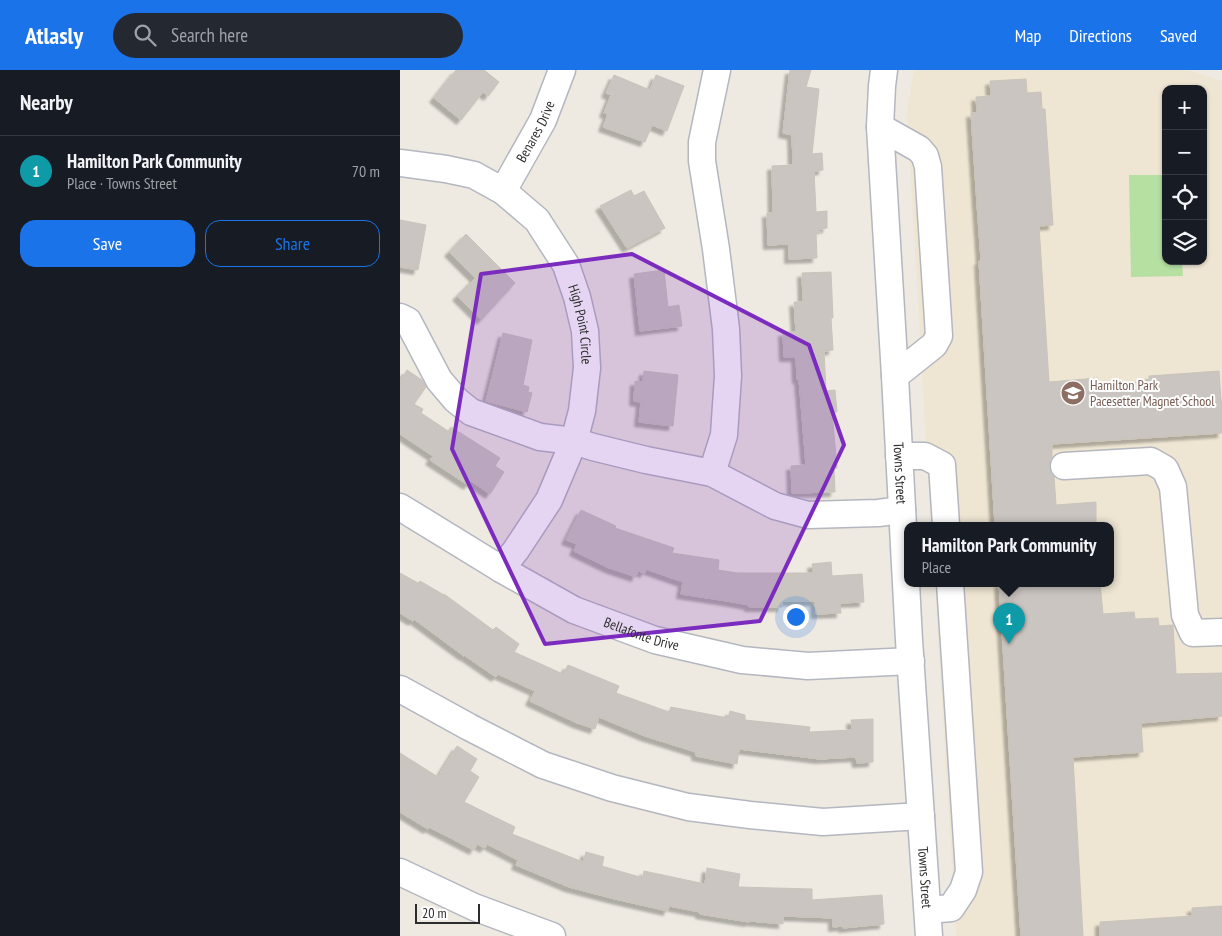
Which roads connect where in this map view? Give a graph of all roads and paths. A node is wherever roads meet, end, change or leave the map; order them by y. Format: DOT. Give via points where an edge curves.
graph roads {
  1 [pos="562,70"];
  2 [pos="717,70"];
  3 [pos="884,70"];
  4 [pos="880,127"];
  5 [pos="400,163"];
  6 [pos="503,191"];
  7 [pos="400,317"];
  8 [pos="895,376"];
  9 [pos="574,441"];
  10 [pos="900,456"];
  11 [pos="1064,466"];
  12 [pos="712,473"];
  13 [pos="400,507"];
  14 [pos="902,510"];
  15 [pos="946,522"];
  16 [pos="904,544"];
  17 [pos="501,569"];
  18 [pos="907,587"];
  19 [pos="950,587"];
  20 [pos="1222,632"];
  21 [pos="911,661"];
  22 [pos="400,689"];
  23 [pos="921,816"];
  24 [pos="400,872"];
  25 [pos="928,910"];
  26 [pos="552,936"];
  27 [pos="929,936"];
  1 -- 6 [label="street, Benares Drive" via="542,120"];
  2 -- 12 [label="street" via="702,142 702,161 726,329 728,376 724,435"];
  3 -- 4 [label="street, Towns Street"];
  4 -- 8 [label="street, Towns Street"];
  4 -- 8 [label="street" via="919,148 925,156 939,336 934,345"];
  5 -- 6 [label="street, High Point Circle" via="474,175"];
  6 -- 9 [label="street, High Point Circle" via="537,220 566,265 577,297 585,332 587,368 582,411"];
  7 -- 9 [label="street" via="408,321 439,380 471,412 540,437"];
  8 -- 10 [label="street, Towns Street"];
  9 -- 12 [label="street"];
  9 -- 17 [label="street, High Point Circle" via="549,500"];
  10 -- 14 [label="street, Towns Street"];
  10 -- 15 [label="street" via="925,456 942,465"];
  11 -- 20 [label="street" via="1151,461 1164,469 1173,487 1185,615 1193,633"];
  12 -- 14 [label="street" via="775,506 808,515"];
  13 -- 17 [label="street, Bellafonte Drive"];
  14 -- 16 [label="street, Towns Street"];
  17 -- 21 [label="street, Bellafonte Drive" via="574,610 655,640 742,660 808,666"];
  18 -- 21 [label="street, Towns Street"];
  19 -- 25 [label="street" via="969,872 964,890 951,908"];
  21 -- 23 [label="street, Towns Street"];
  22 -- 23 [label="street" via="543,765 612,788 688,807 823,822"];
  23 -- 25 [label="street, Towns Street"];
  24 -- 26 [label="street" via="474,907"];
  25 -- 27 [label="street, Towns Street"];
}
